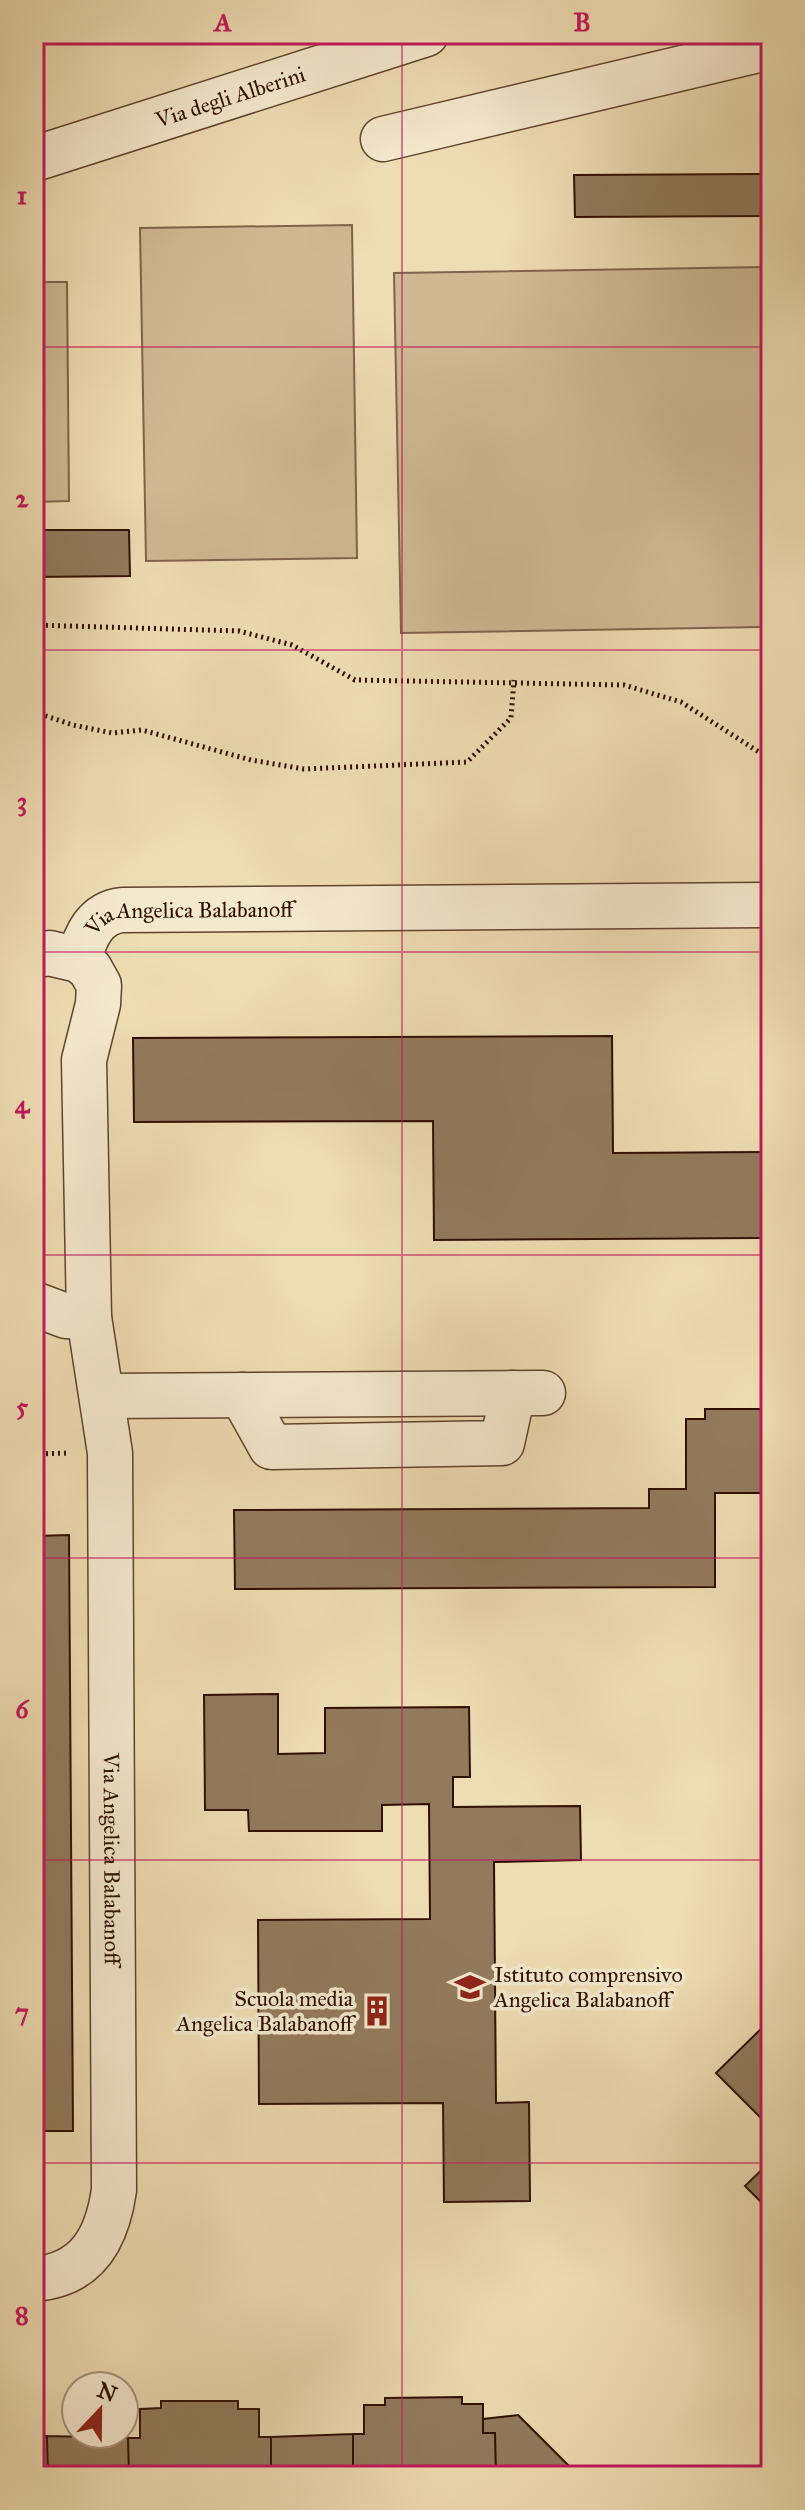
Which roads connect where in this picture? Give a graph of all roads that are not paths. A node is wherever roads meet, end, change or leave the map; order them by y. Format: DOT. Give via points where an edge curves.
graph roads {
  1 [pos="426,34"];
  2 [pos="771,47"];
  3 [pos="383,139"];
  4 [pos="34,159"];
  5 [pos="771,905"];
  6 [pos="34,956"];
  7 [pos="79,960"];
  8 [pos="34,1304"];
  9 [pos="89,1317"];
  10 [pos="528,1393"];
  11 [pos="104,1396"];
  12 [pos="34,2279"];
  1 -- 4 [label="street, Via degli Alberini"];
  2 -- 3 [label="street"];
  5 -- 7 [label="street, Via Angelica Balabanoff" via="122,910 95,923"];
  6 -- 7 [label="street" via="49,953"];
  7 -- 9 [label="street, Via Angelica Balabanoff" via="99,985 84,1060"];
  8 -- 9 [label="street" via="66,1316"];
  9 -- 11 [label="street, Via Angelica Balabanoff"];
  10 -- 11 [label="street"];
  11 -- 12 [label="street, Via Angelica Balabanoff" via="110,1468 114,2190 107,2227 88,2257 77,2267"];
}
